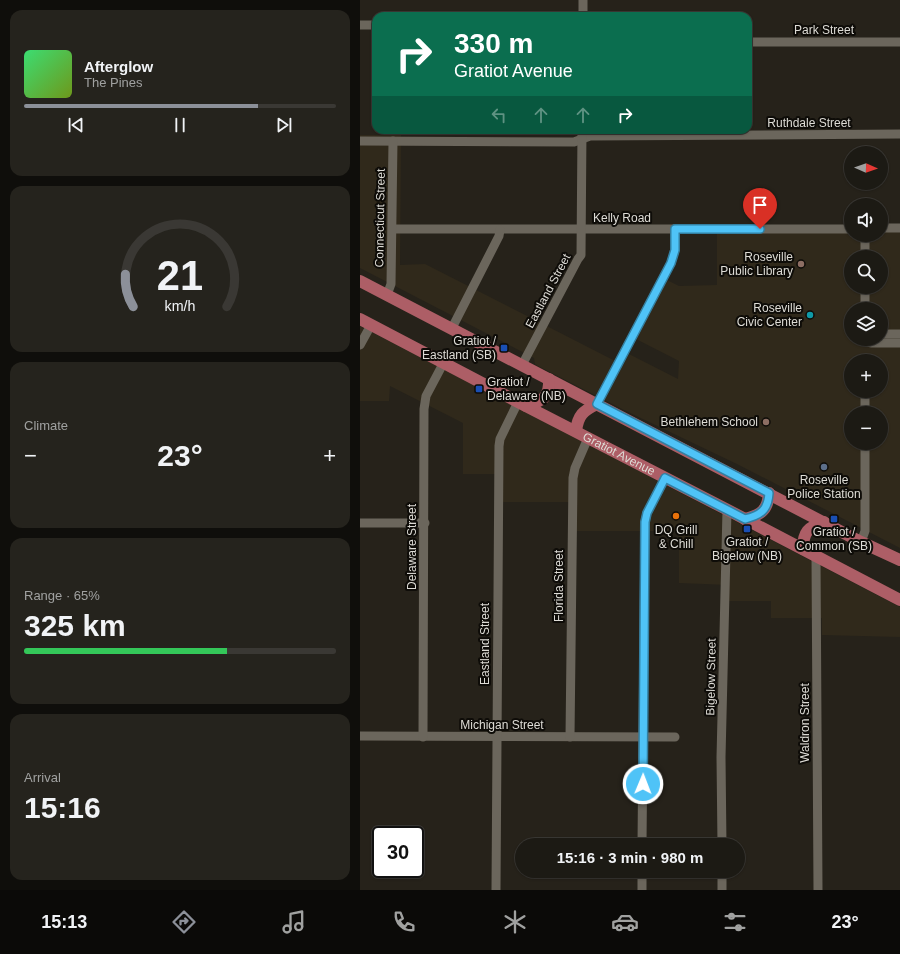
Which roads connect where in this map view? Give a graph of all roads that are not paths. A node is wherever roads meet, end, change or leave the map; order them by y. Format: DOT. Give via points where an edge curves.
graph roads {
  1 [pos="583,0"];
  2 [pos="583,12"];
  3 [pos="360,24"];
  4 [pos="372,24"];
  5 [pos="752,42"];
  6 [pos="900,42"];
  7 [pos="582,134"];
  8 [pos="900,134"];
  9 [pos="360,141"];
  10 [pos="393,141"];
  11 [pos="888,228"];
  12 [pos="900,228"];
  13 [pos="393,229"];
  14 [pos="675,229"];
  15 [pos="844,229"];
  16 [pos="500,230"];
  17 [pos="582,230"];
  18 [pos="362,283"];
  19 [pos="387,294"];
  20 [pos="360,319"];
  21 [pos="371,325"];
  22 [pos="452,328"];
  23 [pos="888,334"];
  24 [pos="900,334"];
  25 [pos="888,343"];
  26 [pos="900,343"];
  27 [pos="360,345"];
  28 [pos="444,362"];
  29 [pos="522,365"];
  30 [pos="549,379"];
  31 [pos="522,404"];
  32 [pos="597,404"];
  33 [pos="576,431"];
  34 [pos="588,438"];
  35 [pos="865,450"];
  36 [pos="665,478"];
  37 [pos="769,493"];
  38 [pos="727,510"];
  39 [pos="745,519"];
  40 [pos="824,522"];
  41 [pos="360,523"];
  42 [pos="425,523"];
  43 [pos="861,542"];
  44 [pos="803,549"];
  45 [pos="816,557"];
  46 [pos="900,560"];
  47 [pos="900,600"];
  48 [pos="360,736"];
  49 [pos="423,737"];
  50 [pos="496,737"];
  51 [pos="570,737"];
  52 [pos="675,737"];
  53 [pos="643,738"];
  54 [pos="642,838"];
  55 [pos="722,838"];
  56 [pos="642,878"];
  57 [pos="722,878"];
  58 [pos="496,890"];
  59 [pos="642,890"];
  60 [pos="722,890"];
  61 [pos="818,890"];
  1 -- 2 [label="street"];
  3 -- 4 [label="street"];
  5 -- 6 [label="street, Park Street"];
  7 -- 8 [label="street, Ruthdale Street"];
  7 -- 10 [label="street, Ruthdale Street" via="574,142"];
  7 -- 17 [label="street, Eastland Street"];
  9 -- 10 [label="street, Ruthdale Street"];
  10 -- 13 [label="street, Connecticut Street"];
  11 -- 12 [label="street"];
  13 -- 16 [label="street, Kelly Road"];
  13 -- 19 [label="street, Connecticut Street" via="391,284"];
  14 -- 15 [label="street, Kelly Road"];
  14 -- 17 [label="street, Kelly Road"];
  14 -- 32 [label="street" via="675,250 671,263"];
  16 -- 17 [label="street, Kelly Road"];
  16 -- 22 [label="street"];
  17 -- 29 [label="street, Eastland Street" via="581,255"];
  18 -- 19 [label="main road"];
  19 -- 22 [label="main road"];
  20 -- 21 [label="main road, Gratiot Avenue"];
  21 -- 27 [label="street"];
  21 -- 28 [label="main road, Gratiot Avenue"];
  22 -- 29 [label="main road"];
  23 -- 24 [label="street"];
  25 -- 26 [label="street"];
  28 -- 31 [label="main road, Gratiot Avenue"];
  28 -- 42 [label="street, Delaware Street" via="429,390 424,409"];
  29 -- 30 [label="main road"];
  30 -- 31 [label="main road" via="547,395 538,402"];
  30 -- 32 [label="main road"];
  31 -- 33 [label="main road, Gratiot Avenue"];
  31 -- 50 [label="street, Eastland Street" via="500,439 499,446"];
  32 -- 33 [label="main road" via="583,412"];
  32 -- 37 [label="main road"];
  33 -- 34 [label="main road, Gratiot Avenue"];
  34 -- 36 [label="main road, Gratiot Avenue"];
  34 -- 51 [label="street, Florida Street" via="572,479"];
  35 -- 43 [label="street" via="865,531"];
  36 -- 38 [label="main road, Gratiot Avenue"];
  36 -- 53 [label="street" via="645,522"];
  37 -- 39 [label="main road" via="764,510 754,517"];
  37 -- 40 [label="main road"];
  38 -- 39 [label="main road, Gratiot Avenue"];
  38 -- 55 [label="street, Bigelow Street" via="721,758"];
  39 -- 44 [label="main road, Gratiot Avenue"];
  40 -- 43 [label="main road"];
  40 -- 44 [label="main road" via="806,532"];
  41 -- 42 [label="street"];
  42 -- 49 [label="street, Delaware Street"];
  43 -- 46 [label="main road"];
  44 -- 45 [label="main road, Gratiot Avenue"];
  45 -- 47 [label="main road, Gratiot Avenue"];
  45 -- 61 [label="street, Waldron Street"];
  48 -- 49 [label="street, Michigan Street"];
  49 -- 50 [label="street, Michigan Street"];
  50 -- 51 [label="street, Michigan Street"];
  50 -- 58 [label="street, Eastland Street"];
  51 -- 53 [label="street, Michigan Street"];
  52 -- 53 [label="street, Michigan Street"];
  53 -- 54 [label="street"];
  56 -- 59 [label="street"];
  57 -- 60 [label="street"];
}
